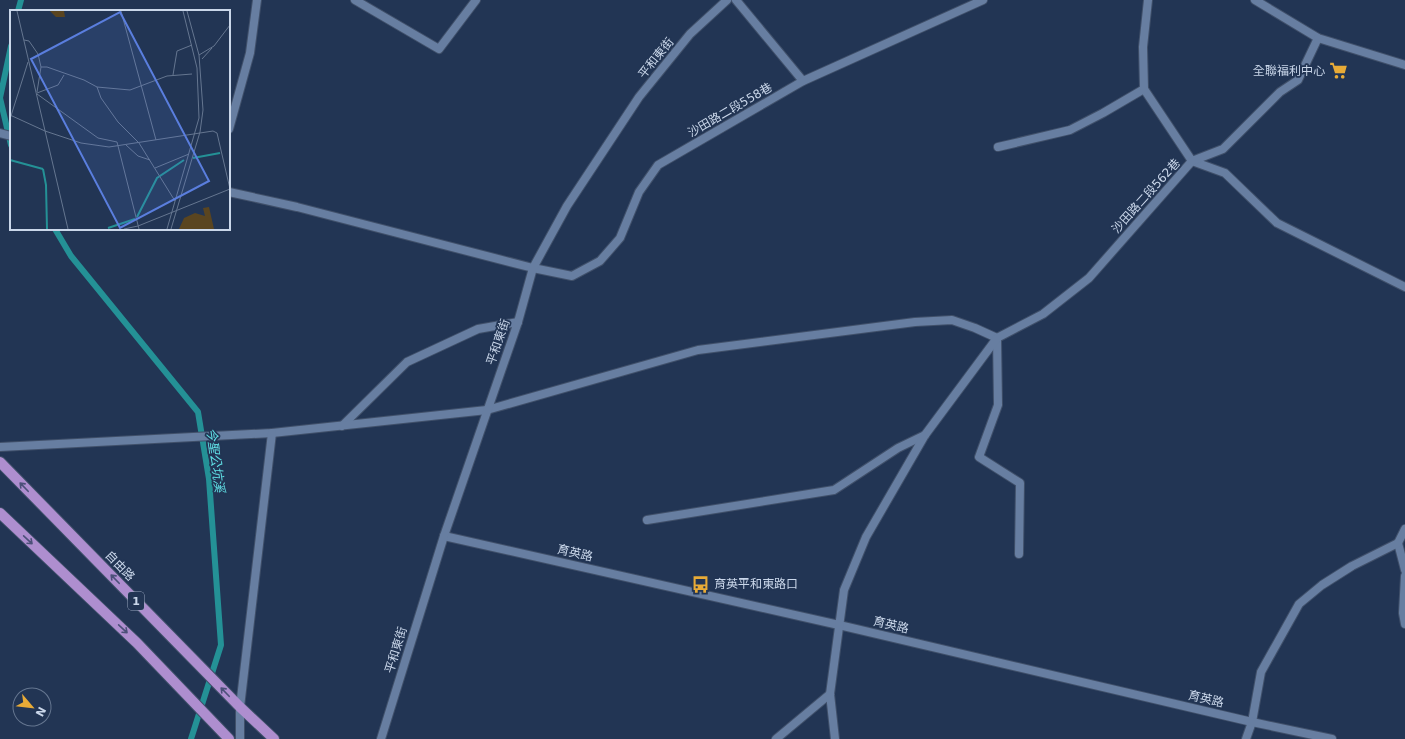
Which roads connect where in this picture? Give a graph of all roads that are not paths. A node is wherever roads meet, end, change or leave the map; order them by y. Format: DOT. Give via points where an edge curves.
graph roads {
  1 [pos="257,0"];
  2 [pos="355,0"];
  3 [pos="476,0"];
  4 [pos="727,0"];
  5 [pos="736,0"];
  6 [pos="983,0"];
  7 [pos="1148,0"];
  8 [pos="1255,0"];
  9 [pos="1318,38"];
  10 [pos="1405,64"];
  11 [pos="803,81"];
  12 [pos="1144,89"];
  13 [pos="230,125"];
  14 [pos="0,133"];
  15 [pos="10,136"];
  16 [pos="998,147"];
  17 [pos="1192,162"];
  18 [pos="230,192"];
  19 [pos="533,268"];
  20 [pos="1405,287"];
  21 [pos="518,322"];
  22 [pos="997,338"];
  23 [pos="487,410"];
  24 [pos="342,426"];
  25 [pos="272,433"];
  26 [pos="925,435"];
  27 [pos="0,447"];
  28 [pos="0,462"];
  29 [pos="0,513"];
  30 [pos="647,520"];
  31 [pos="1405,529"];
  32 [pos="444,536"];
  33 [pos="1398,543"];
  34 [pos="1020,554"];
  35 [pos="1405,570"];
  36 [pos="1405,576"];
  37 [pos="1405,624"];
  38 [pos="839,625"];
  39 [pos="830,694"];
  40 [pos="240,707"];
  41 [pos="1252,722"];
  42 [pos="229,739"];
  43 [pos="240,739"];
  44 [pos="274,739"];
  45 [pos="381,739"];
  46 [pos="776,739"];
  47 [pos="835,739"];
  48 [pos="1246,739"];
  49 [pos="1332,739"];
  1 -- 13 [label="street" via="250,53"];
  2 -- 3 [label="street" via="439,49"];
  4 -- 19 [label="street, 平和東街" via="690,34 640,97 567,206"];
  5 -- 11 [label="street"];
  6 -- 11 [label="street, 沙田路二段558巷"];
  7 -- 12 [label="street" via="1143,47"];
  8 -- 9 [label="street"];
  9 -- 10 [label="street"];
  9 -- 17 [label="street" via="1298,80 1280,92 1223,149"];
  11 -- 19 [label="street, 沙田路二段558巷" via="658,165 639,192 620,238 600,261 572,276"];
  12 -- 16 [label="street" via="1070,130"];
  12 -- 17 [label="street, 沙田路二段562巷"];
  14 -- 15 [label="street"];
  17 -- 20 [label="street" via="1225,173 1277,223"];
  17 -- 22 [label="street, 沙田路二段562巷" via="1089,278 1043,314"];
  18 -- 19 [label="street, 沙田路二段558巷"];
  19 -- 21 [label="street, 平和東街"];
  21 -- 23 [label="street, 平和東街"];
  21 -- 24 [label="street" via="478,329 407,362"];
  22 -- 23 [label="street" via="952,320 915,322 698,350"];
  22 -- 26 [label="street"];
  22 -- 34 [label="street" via="998,405 979,457 1020,483"];
  23 -- 24 [label="street"];
  23 -- 32 [label="street, 平和東街"];
  24 -- 25 [label="street"];
  25 -- 27 [label="street"];
  25 -- 40 [label="street"];
  26 -- 30 [label="street" via="898,448 834,490"];
  26 -- 38 [label="street" via="866,537 844,590"];
  40 -- 28 [label="main road, 自由路 / 1, one-way"];
  29 -- 42 [label="main road, 1, one-way" via="137,643"];
  31 -- 33 [label="street"];
  32 -- 38 [label="street, 育英路"];
  32 -- 45 [label="street, 平和東街"];
  33 -- 35 [label="street"];
  33 -- 41 [label="street" via="1352,566 1322,585 1299,604 1261,672"];
  36 -- 37 [label="street"];
  38 -- 39 [label="street"];
  38 -- 41 [label="street, 育英路"];
  39 -- 46 [label="street"];
  39 -- 47 [label="street"];
  40 -- 43 [label="street"];
  40 -- 44 [label="main road, 自由路 / 1"];
  41 -- 48 [label="street"];
  41 -- 49 [label="street, 育英路"];
}
